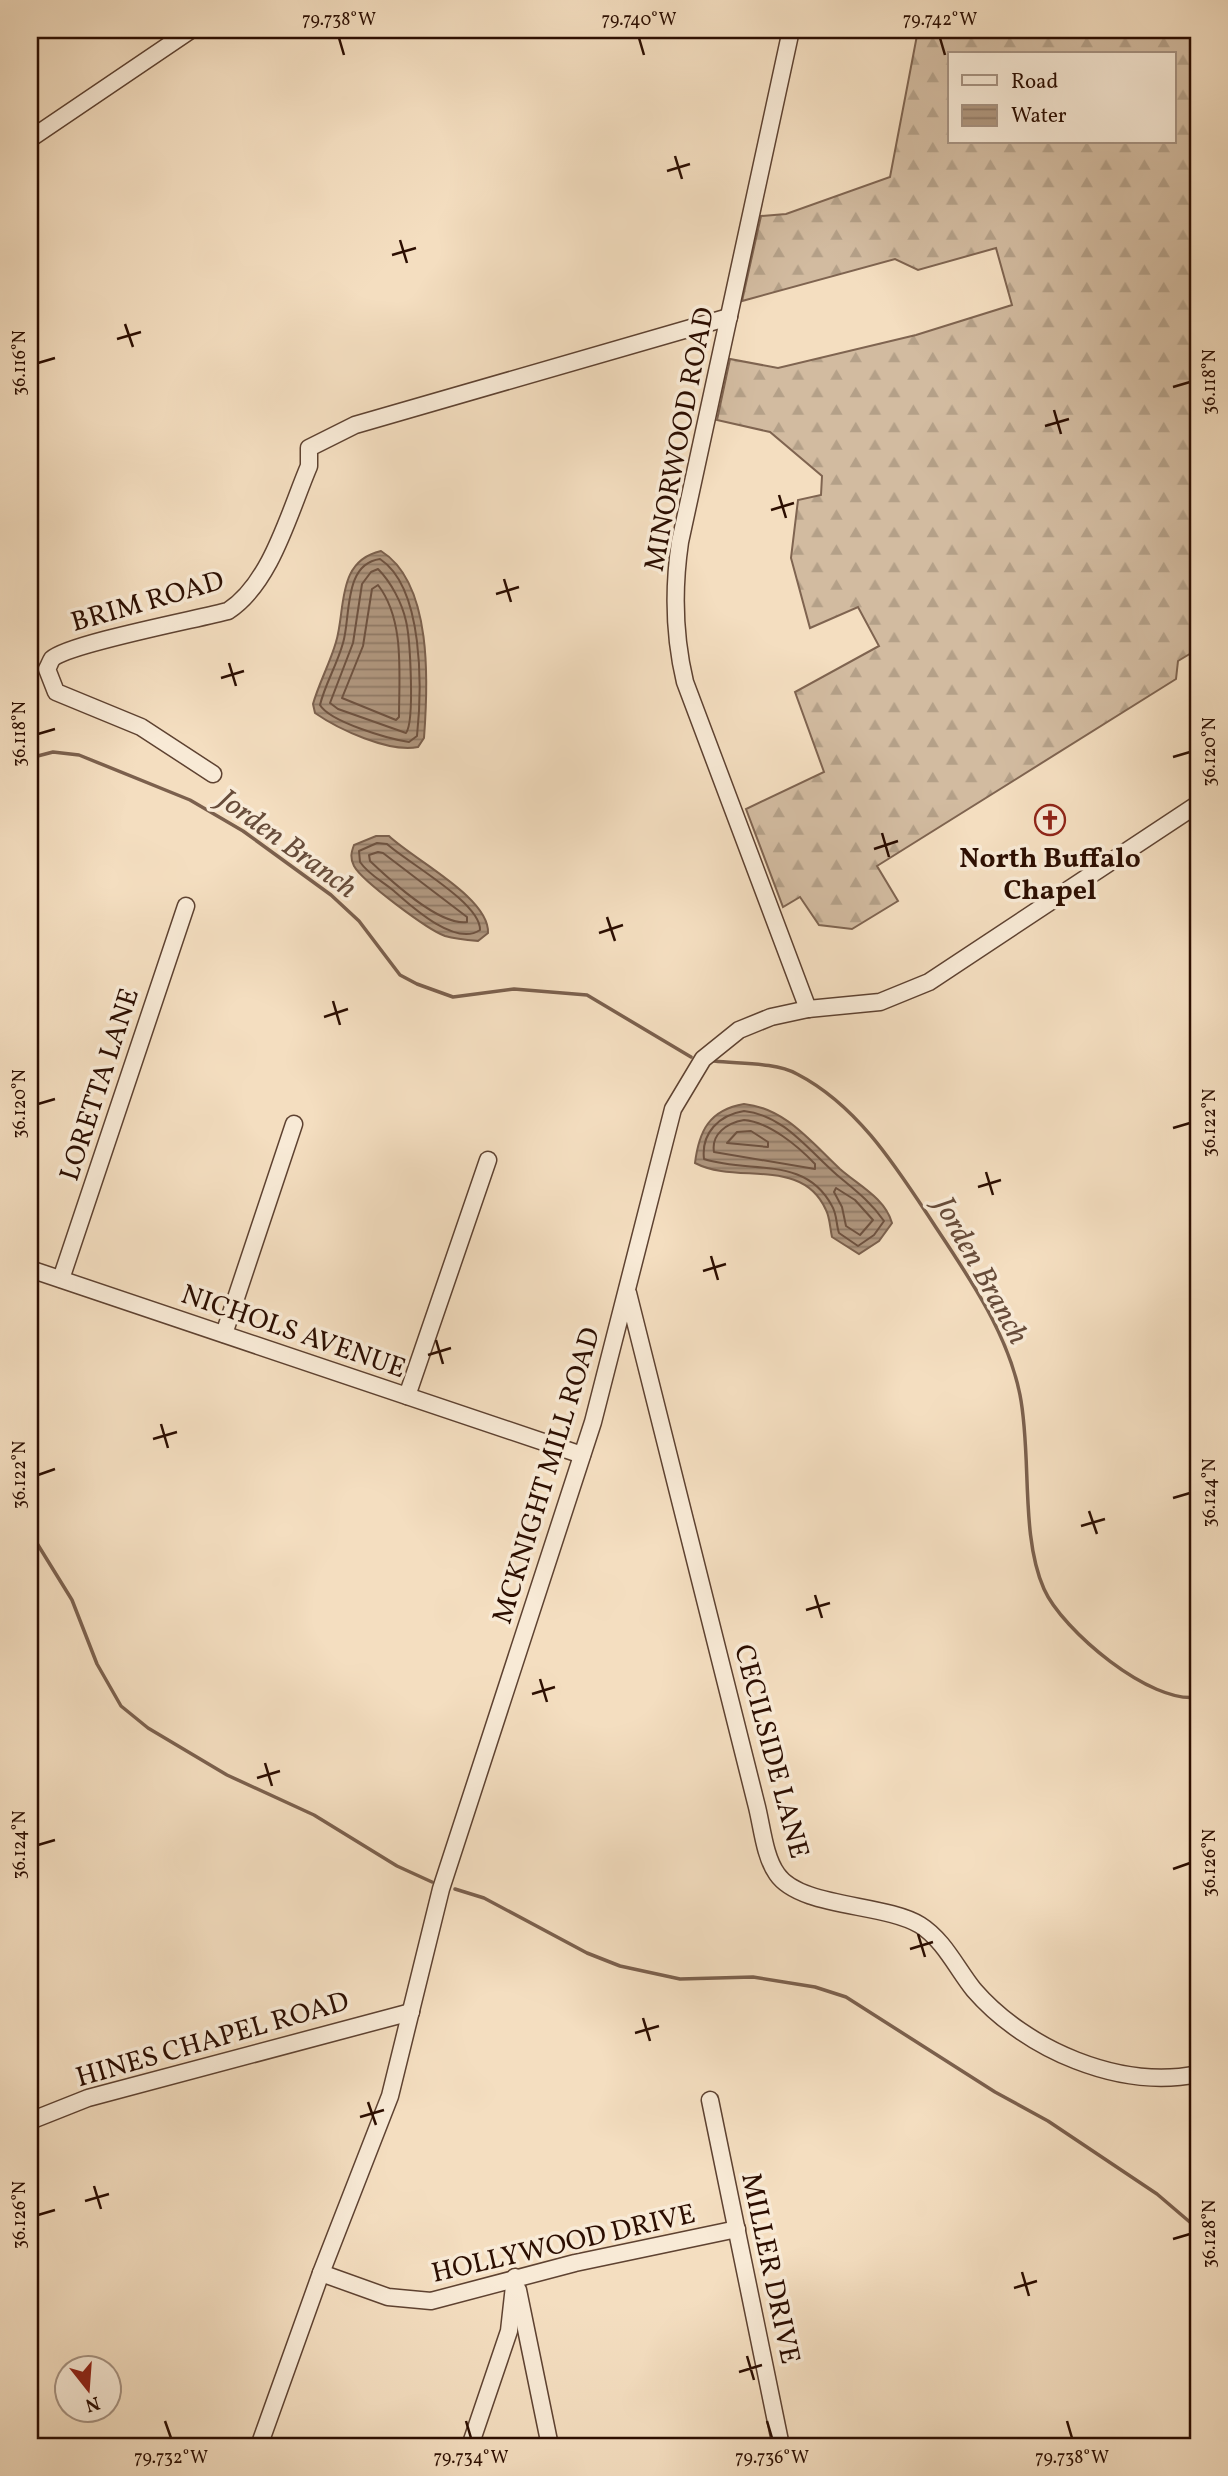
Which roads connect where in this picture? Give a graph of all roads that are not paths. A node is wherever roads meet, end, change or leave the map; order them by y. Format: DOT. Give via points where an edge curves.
graph roads {
  1 [pos="791,30"];
  2 [pos="183,32"];
  3 [pos="30,139"];
  4 [pos="729,317"];
  5 [pos="213,774"];
  6 [pos="1198,804"];
  7 [pos="186,906"];
  8 [pos="808,1009"];
  9 [pos="294,1124"];
  10 [pos="488,1160"];
  11 [pos="30,1269"];
  12 [pos="61,1279"];
  13 [pos="627,1291"];
  14 [pos="224,1334"];
  15 [pos="407,1395"];
  16 [pos="582,1455"];
  17 [pos="411,2012"];
  18 [pos="1198,2074"];
  19 [pos="710,2100"];
  20 [pos="30,2121"];
  21 [pos="737,2229"];
  22 [pos="321,2273"];
  23 [pos="515,2277"];
  24 [pos="259,2446"];
  25 [pos="470,2446"];
  26 [pos="550,2446"];
  27 [pos="781,2446"];
  1 -- 4 [label="street, MINORWOOD ROAD"];
  2 -- 3 [label="street"];
  4 -- 5 [label="street, BRIM ROAD" via="355,425 309,448 309,466 262,576 242,601 228,611 106,640 52,659 47,669 55,692 141,727"];
  4 -- 8 [label="street, MINORWOOD ROAD" via="680,542 675,592 678,643 694,709"];
  6 -- 8 [label="street, MCKNIGHT MILL ROAD" via="929,982 880,1003"];
  7 -- 12 [label="street, LORETTA LANE"];
  8 -- 13 [label="street, MCKNIGHT MILL ROAD" via="739,1030 711,1051 689,1078 666,1131"];
  9 -- 14 [label="street"];
  10 -- 15 [label="street"];
  11 -- 12 [label="street, NICHOLS AVENUE"];
  12 -- 14 [label="street, NICHOLS AVENUE"];
  13 -- 16 [label="street, MCKNIGHT MILL ROAD"];
  13 -- 18 [label="street, CECILSIDE LANE" via="777,1875 796,1890 917,1923 937,1940 989,2004 1063,2054 1141,2078"];
  14 -- 15 [label="street, NICHOLS AVENUE"];
  15 -- 16 [label="street, NICHOLS AVENUE"];
  16 -- 17 [label="street, MCKNIGHT MILL ROAD" via="456,1841"];
  17 -- 20 [label="street, HINES CHAPEL ROAD" via="88,2098"];
  17 -- 22 [label="street, MCKNIGHT MILL ROAD" via="390,2096"];
  19 -- 21 [label="street, MILLER DRIVE"];
  21 -- 23 [label="street, HOLLYWOOD DRIVE"];
  21 -- 27 [label="street, MILLER DRIVE"];
  22 -- 23 [label="street, HOLLYWOOD DRIVE" via="388,2297 416,2301 445,2298"];
  22 -- 24 [label="street, MCKNIGHT MILL ROAD"];
  23 -- 25 [label="street" via="509,2332"];
  23 -- 26 [label="street"];
}
